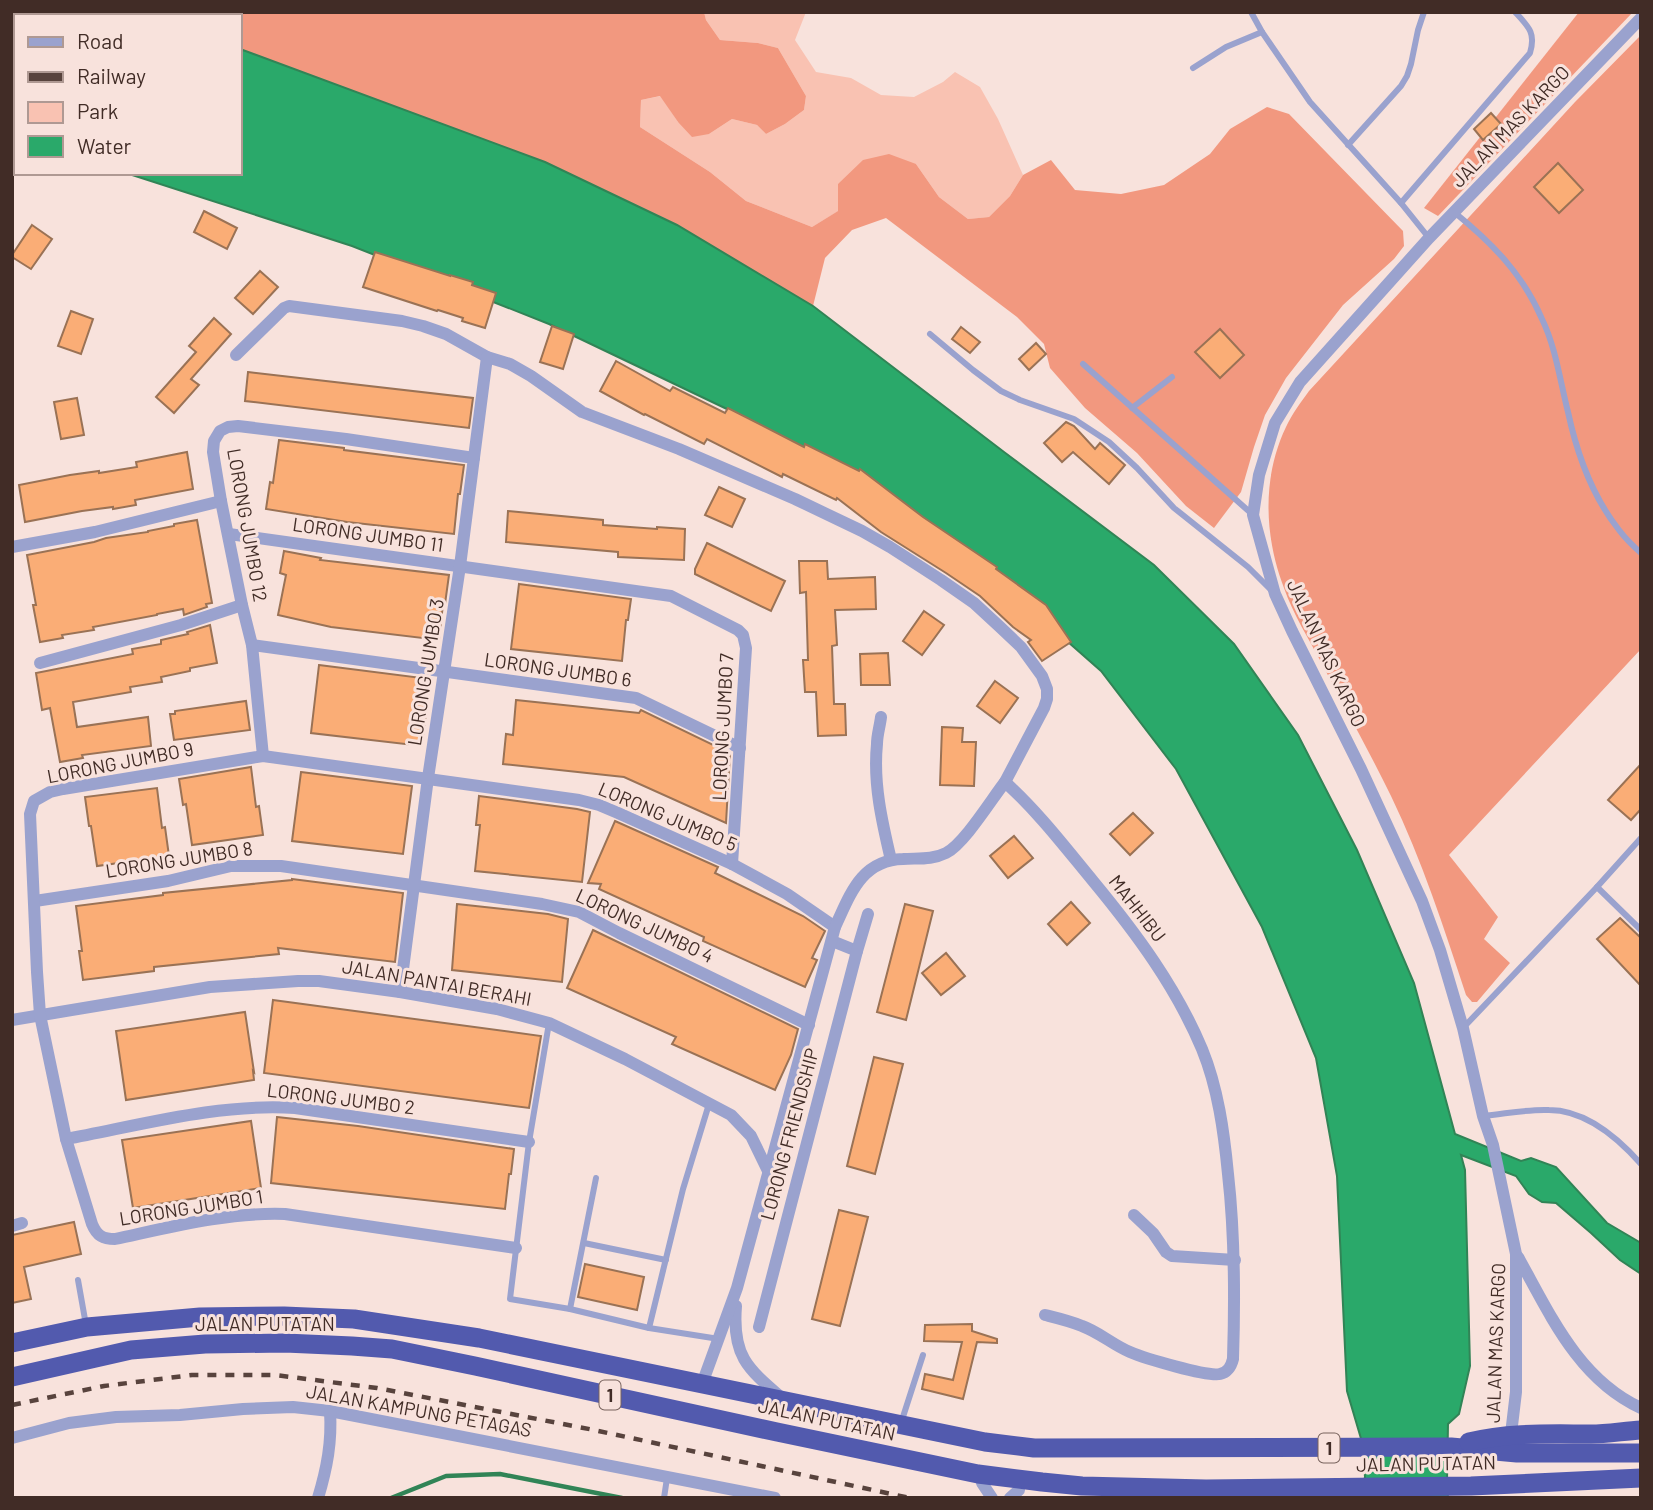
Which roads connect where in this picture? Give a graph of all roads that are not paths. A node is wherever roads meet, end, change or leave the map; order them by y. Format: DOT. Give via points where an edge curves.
graph roads {
  1 [pos="1251,12"];
  2 [pos="1424,12"];
  3 [pos="1515,12"];
  4 [pos="1641,18"];
  5 [pos="1262,32"];
  6 [pos="1193,68"];
  7 [pos="1349,145"];
  8 [pos="1401,203"];
  9 [pos="1454,212"];
  10 [pos="1429,238"];
  11 [pos="930,334"];
  12 [pos="236,355"];
  13 [pos="488,357"];
  14 [pos="1083,364"];
  15 [pos="1172,377"];
  16 [pos="1132,408"];
  17 [pos="474,458"];
  18 [pos="221,501"];
  19 [pos="1253,515"];
  20 [pos="229,534"];
  21 [pos="12,547"];
  22 [pos="1641,553"];
  23 [pos="460,566"];
  24 [pos="1275,594"];
  25 [pos="242,606"];
  26 [pos="252,645"];
  27 [pos="40,663"];
  28 [pos="444,672"];
  29 [pos="881,717"];
  30 [pos="740,748"];
  31 [pos="263,756"];
  32 [pos="428,778"];
  33 [pos="1005,782"];
  34 [pos="1641,838"];
  35 [pos="891,860"];
  36 [pos="732,864"];
  37 [pos="413,886"];
  38 [pos="1597,887"];
  39 [pos="35,901"];
  40 [pos="868,914"];
  41 [pos="835,928"];
  42 [pos="1641,930"];
  43 [pos="832,941"];
  44 [pos="857,951"];
  45 [pos="400,992"];
  46 [pos="40,1016"];
  47 [pos="12,1020"];
  48 [pos="549,1023"];
  49 [pos="809,1025"];
  50 [pos="1463,1028"];
  51 [pos="709,1104"];
  52 [pos="1483,1116"];
  53 [pos="66,1139"];
  54 [pos="529,1142"];
  55 [pos="1639,1160"];
  56 [pos="768,1171"];
  57 [pos="596,1178"];
  58 [pos="1134,1215"];
  59 [pos="584,1243"];
  60 [pos="516,1248"];
  61 [pos="1516,1254"];
  62 [pos="1235,1260"];
  63 [pos="666,1261"];
  64 [pos="78,1280"];
  65 [pos="737,1289"];
  66 [pos="570,1310"];
  67 [pos="1045,1315"];
  68 [pos="87,1327"];
  69 [pos="759,1327"];
  70 [pos="649,1328"];
  71 [pos="13,1339"];
  72 [pos="720,1339"];
  73 [pos="923,1355"];
  74 [pos="12,1377"];
  75 [pos="702,1384"];
  76 [pos="785,1400"];
  77 [pos="1641,1408"];
  78 [pos="330,1411"];
  79 [pos="901,1424"];
  80 [pos="1641,1430"];
  81 [pos="1511,1434"];
  82 [pos="12,1438"];
  83 [pos="1451,1447"];
  84 [pos="1636,1453"];
  85 [pos="947,1468"];
  86 [pos="1637,1479"];
  87 [pos="666,1483"];
  88 [pos="987,1490"];
  89 [pos="1015,1494"];
  90 [pos="318,1498"];
  91 [pos="664,1498"];
  92 [pos="775,1498"];
  93 [pos="1066,1498"];
  1 -- 5 [label="lane"];
  2 -- 7 [label="lane" via="1407,76"];
  3 -- 8 [label="lane" via="1532,34 1530,53"];
  4 -- 9 [label="street, JALAN MAS KARGO"];
  5 -- 6 [label="lane"];
  5 -- 7 [label="lane" via="1310,102"];
  7 -- 8 [label="lane"];
  8 -- 10 [label="lane"];
  9 -- 10 [label="street, JALAN MAS KARGO"];
  9 -- 22 [label="lane" via="1485,238 1530,295 1553,348 1568,414 1595,495"];
  10 -- 19 [label="street, JALAN MAS KARGO" via="1286,402 1266,448"];
  11 -- 24 [label="lane" via="1001,391 1074,419 1109,442 1174,508"];
  12 -- 13 [label="street" via="289,306 423,326"];
  13 -- 17 [label="street, LORONG JUMBO 3"];
  13 -- 33 [label="street" via="531,376 582,412 835,517 899,552 974,603 1021,648 1047,689 1044,708"];
  14 -- 16 [label="lane"];
  15 -- 16 [label="lane"];
  16 -- 19 [label="lane"];
  17 -- 18 [label="street, LORONG JUMBO 12" via="228,427 214,441"];
  17 -- 23 [label="street, LORONG JUMBO 3"];
  18 -- 20 [label="street, LORONG JUMBO 12"];
  18 -- 21 [label="street"];
  19 -- 24 [label="street, JALAN MAS KARGO"];
  20 -- 23 [label="street, LORONG JUMBO 11"];
  20 -- 25 [label="street, LORONG JUMBO 12"];
  23 -- 28 [label="street, LORONG JUMBO 3"];
  23 -- 30 [label="street, LORONG JUMBO 7" via="671,596 738,630 746,648"];
  24 -- 50 [label="street, JALAN MAS KARGO" via="1422,901"];
  25 -- 26 [label="street, LORONG JUMBO 12"];
  25 -- 27 [label="street"];
  26 -- 28 [label="street, LORONG JUMBO 6"];
  26 -- 31 [label="street, LORONG JUMBO 12"];
  28 -- 30 [label="street, LORONG JUMBO 6" via="636,698"];
  28 -- 32 [label="street, LORONG JUMBO 3"];
  29 -- 35 [label="street" via="876,780"];
  30 -- 36 [label="street, LORONG JUMBO 7"];
  31 -- 32 [label="street, LORONG JUMBO 9"];
  31 -- 39 [label="street, LORONG JUMBO 9" via="63,789 40,797 30,814"];
  32 -- 36 [label="street, LORONG JUMBO 5" via="599,805"];
  32 -- 37 [label="street, LORONG JUMBO 3"];
  33 -- 35 [label="street" via="956,847 937,857"];
  33 -- 62 [label="street, MAHHIBU" via="1048,825 1138,937 1194,1032 1222,1121"];
  34 -- 38 [label="lane"];
  35 -- 41 [label="street" via="862,876"];
  36 -- 41 [label="street, LORONG JUMBO 5" via="787,894"];
  37 -- 39 [label="street, LORONG JUMBO 8" via="246,865"];
  37 -- 45 [label="street, LORONG JUMBO 3"];
  37 -- 49 [label="street, LORONG JUMBO 4" via="579,912"];
  38 -- 42 [label="lane"];
  38 -- 50 [label="lane"];
  39 -- 46 [label="street, LORONG JUMBO 9"];
  40 -- 44 [label="street, LORONG FRIENDSHIP"];
  41 -- 43 [label="street"];
  43 -- 44 [label="street"];
  43 -- 49 [label="street"];
  44 -- 69 [label="street, LORONG FRIENDSHIP"];
  45 -- 46 [label="street, JALAN PANTAI BERAHI" via="319,981 256,983 184,990"];
  45 -- 48 [label="street, JALAN PANTAI BERAHI"];
  46 -- 47 [label="street, JALAN PANTAI BERAHI"];
  46 -- 53 [label="street, LORONG JUMBO 1"];
  48 -- 51 [label="street, JALAN PANTAI BERAHI"];
  48 -- 54 [label="lane"];
  49 -- 56 [label="street"];
  50 -- 52 [label="street, JALAN MAS KARGO"];
  51 -- 56 [label="street, JALAN PANTAI BERAHI" via="731,1115 751,1136"];
  51 -- 63 [label="lane" via="682,1189"];
  52 -- 55 [label="lane" via="1567,1111 1598,1126"];
  52 -- 61 [label="street, JALAN MAS KARGO"];
  53 -- 54 [label="street, LORONG JUMBO 2" via="219,1110 269,1106"];
  53 -- 60 [label="street, LORONG JUMBO 1" via="92,1224 106,1239 265,1213"];
  54 -- 60 [label="lane"];
  56 -- 65 [label="street"];
  57 -- 59 [label="lane"];
  58 -- 62 [label="street" via="1172,1256"];
  59 -- 63 [label="lane"];
  59 -- 66 [label="lane"];
  60 -- 66 [label="lane" via="510,1299"];
  61 -- 77 [label="street, JALAN MAS KARGO" via="1578,1358 1604,1384"];
  61 -- 81 [label="street, JALAN MAS KARGO" via="1516,1392"];
  62 -- 67 [label="street, MAHHIBU" via="1233,1359 1223,1373 1164,1364 1130,1352 1083,1326"];
  63 -- 70 [label="lane"];
  64 -- 68 [label="lane"];
  65 -- 72 [label="street"];
  65 -- 76 [label="street" via="734,1327 742,1358"];
  66 -- 70 [label="lane"];
  68 -- 71 [label="highway, JALAN PUTATAN / 1"];
  68 -- 75 [label="highway, JALAN PUTATAN / 1" via="200,1317 354,1319 478,1338"];
  70 -- 72 [label="lane"];
  72 -- 75 [label="street"];
  73 -- 79 [label="lane"];
  74 -- 85 [label="highway, JALAN PUTATAN / 1" via="131,1350 205,1344 392,1349"];
  75 -- 76 [label="highway, JALAN PUTATAN / 1"];
  76 -- 79 [label="highway, JALAN PUTATAN / 1"];
  78 -- 82 [label="street, JALAN KAMPUNG PETAGAS" via="293,1407 116,1417"];
  78 -- 87 [label="street, JALAN KAMPUNG PETAGAS"];
  78 -- 90 [label="street" via="329,1458"];
  79 -- 83 [label="highway, JALAN PUTATAN / 1" via="1034,1448"];
  80 -- 81 [label="highway"];
  81 -- 83 [label="highway"];
  83 -- 84 [label="highway, JALAN PUTATAN / 1" via="1517,1453"];
  85 -- 86 [label="highway, JALAN PUTATAN / 1" via="1082,1486 1206,1489"];
  85 -- 88 [label="highway"];
  87 -- 91 [label="lane"];
  87 -- 92 [label="street, JALAN KAMPUNG PETAGAS"];
  88 -- 89 [label="highway"];
  89 -- 93 [label="highway"];
}
